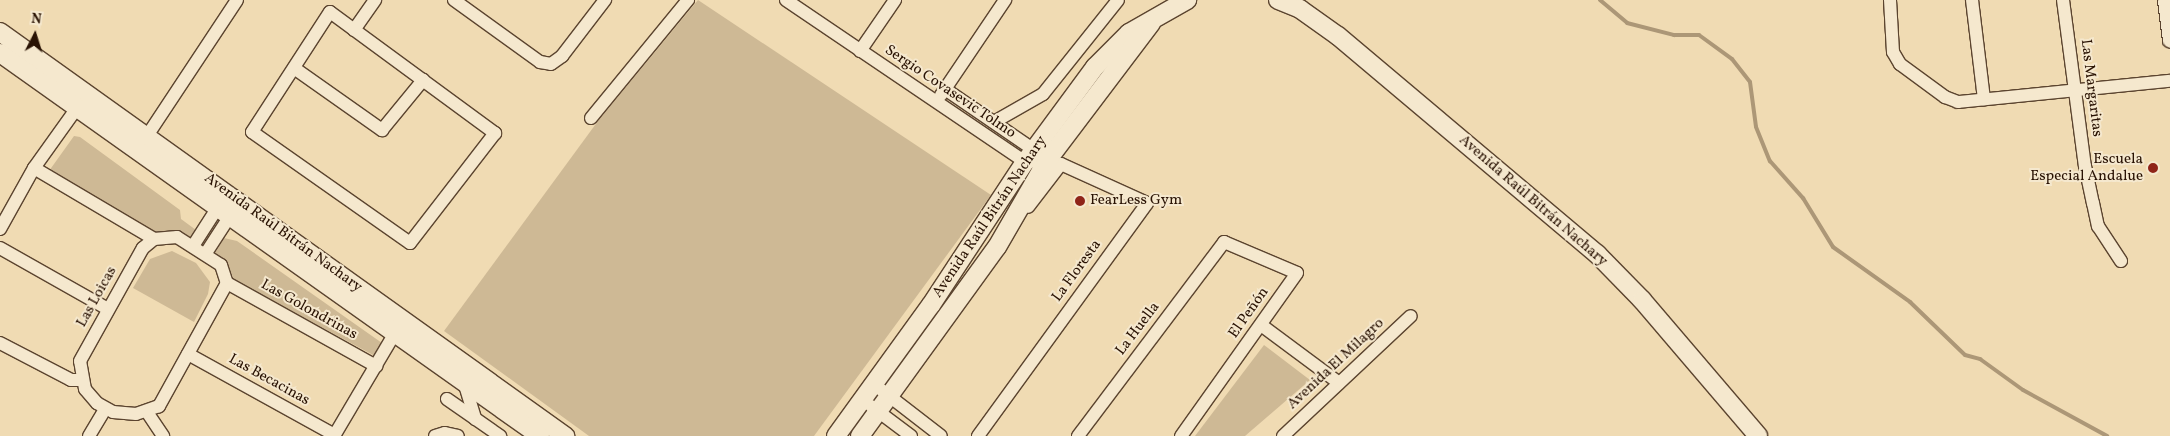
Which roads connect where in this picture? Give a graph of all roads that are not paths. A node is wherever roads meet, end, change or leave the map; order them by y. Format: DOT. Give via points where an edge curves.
graph roads {
  1 [pos="237,0"];
  2 [pos="375,0"];
  3 [pos="454,0"];
  4 [pos="688,0"];
  5 [pos="895,0"];
  6 [pos="1005,0"];
  7 [pos="1118,0"];
  8 [pos="1187,0"];
  9 [pos="1278,0"];
  10 [pos="1890,0"];
  11 [pos="1972,0"];
  12 [pos="2063,0"];
  13 [pos="2165,0"];
  14 [pos="599,2"];
  15 [pos="795,2"];
  16 [pos="1159,13"];
  17 [pos="354,30"];
  18 [pos="0,32"];
  19 [pos="2170,40"];
  20 [pos="860,51"];
  21 [pos="0,54"];
  22 [pos="294,68"];
  23 [pos="423,80"];
  24 [pos="2170,81"];
  25 [pos="945,89"];
  26 [pos="2075,90"];
  27 [pos="1984,99"];
  28 [pos="936,102"];
  29 [pos="77,108"];
  30 [pos="591,118"];
  31 [pos="994,122"];
  32 [pos="147,136"];
  33 [pos="1029,155"];
  34 [pos="1054,163"];
  35 [pos="34,168"];
  36 [pos="224,190"];
  37 [pos="224,212"];
  38 [pos="0,229"];
  39 [pos="154,239"];
  40 [pos="1224,242"];
  41 [pos="193,246"];
  42 [pos="0,248"];
  43 [pos="206,253"];
  44 [pos="2121,261"];
  45 [pos="227,283"];
  46 [pos="108,309"];
  47 [pos="1411,316"];
  48 [pos="399,326"];
  49 [pos="1261,326"];
  50 [pos="0,342"];
  51 [pos="188,354"];
  52 [pos="376,366"];
  53 [pos="486,379"];
  54 [pos="82,380"];
  55 [pos="464,382"];
  56 [pos="1339,383"];
  57 [pos="875,384"];
  58 [pos="890,397"];
  59 [pos="447,399"];
  60 [pos="488,400"];
  61 [pos="863,400"];
  62 [pos="105,408"];
  63 [pos="146,412"];
  64 [pos="878,412"];
  65 [pos="475,418"];
  66 [pos="90,436"];
  67 [pos="163,436"];
  68 [pos="334,436"];
  69 [pos="435,436"];
  70 [pos="458,436"];
  71 [pos="500,436"];
  72 [pos="540,436"];
  73 [pos="564,436"];
  74 [pos="836,436"];
  75 [pos="860,436"];
  76 [pos="911,436"];
  77 [pos="941,436"];
  78 [pos="978,436"];
  79 [pos="1078,436"];
  80 [pos="1180,436"];
  81 [pos="1283,436"];
  82 [pos="1758,436"];
  1 -- 32 [label="street"];
  2 -- 17 [label="street"];
  3 -- 14 [label="street" via="540,62 551,64 562,56"];
  4 -- 30 [label="street"];
  5 -- 20 [label="street"];
  6 -- 25 [label="street"];
  7 -- 31 [label="street" via="1043,94"];
  8 -- 16 [label="main road, Avenida Raúl Bitrán Nachary"];
  9 -- 82 [label="main road, Avenida Raúl Bitrán Nachary" via="1300,9 1338,36 1597,254 1642,300"];
  10 -- 27 [label="street" via="1893,52 1900,64 1945,97 1958,102"];
  11 -- 27 [label="street"];
  12 -- 26 [label="street, Las Margaritas"];
  13 -- 19 [label="street"];
  15 -- 20 [label="street, Sergio Covasevic Tolmo"];
  16 -- 33 [label="main road, Avenida Raúl Bitrán Nachary" via="1111,50"];
  16 -- 34 [label="main road, Avenida Raúl Bitrán Nachary"];
  17 -- 22 [label="street" via="330,12"];
  17 -- 23 [label="street"];
  18 -- 32 [label="main road, Avenida Raúl Bitrán Nachary"];
  20 -- 28 [label="street, Sergio Covasevic Tolmo"];
  21 -- 29 [label="main road, Avenida Raúl Bitrán Nachary"];
  22 -- 23 [label="street" via="382,130"];
  22 -- 23 [label="street" via="252,132 410,243 495,133"];
  24 -- 26 [label="street"];
  25 -- 28 [label="street"];
  25 -- 31 [label="street, Sergio Covasevic Tolmo"];
  26 -- 27 [label="street"];
  26 -- 44 [label="street, Las Margaritas" via="2085,166 2098,226"];
  28 -- 33 [label="street, Sergio Covasevic Tolmo"];
  29 -- 35 [label="street"];
  29 -- 37 [label="main road, Avenida Raúl Bitrán Nachary"];
  31 -- 33 [label="street, Sergio Covasevic Tolmo"];
  32 -- 36 [label="main road, Avenida Raúl Bitrán Nachary"];
  33 -- 34 [label="street, Sergio Covasevic Tolmo"];
  33 -- 57 [label="main road, Avenida Raúl Bitrán Nachary" via="977,238"];
  34 -- 58 [label="main road, Avenida Raúl Bitrán Nachary"];
  34 -- 78 [label="street, La Floresta" via="1147,203"];
  35 -- 38 [label="street"];
  35 -- 39 [label="street"];
  36 -- 37 [label="street" via="230,206"];
  36 -- 48 [label="main road, Avenida Raúl Bitrán Nachary"];
  37 -- 41 [label="street"];
  37 -- 43 [label="street"];
  37 -- 48 [label="main road, Avenida Raúl Bitrán Nachary"];
  39 -- 41 [label="street" via="177,238"];
  39 -- 46 [label="street, Las Loicas" via="143,248"];
  40 -- 49 [label="street, El Peñón" via="1297,273"];
  40 -- 79 [label="street, La Huella"];
  41 -- 43 [label="street"];
  42 -- 46 [label="street"];
  43 -- 45 [label="street" via="221,264"];
  45 -- 51 [label="street"];
  45 -- 52 [label="street, Las Golondrinas"];
  46 -- 54 [label="street, Las Loicas" via="80,361"];
  47 -- 56 [label="street, Avenida El Milagro"];
  48 -- 52 [label="street"];
  48 -- 53 [label="main road, Avenida Raúl Bitrán Nachary"];
  48 -- 55 [label="main road, Avenida Raúl Bitrán Nachary"];
  49 -- 56 [label="street"];
  49 -- 80 [label="street, El Peñón"];
  50 -- 54 [label="street" via="71,380"];
  51 -- 63 [label="street" via="158,406"];
  51 -- 68 [label="street, Las Becacinas"];
  52 -- 68 [label="street"];
  53 -- 60 [label="street"];
  53 -- 73 [label="main road, Avenida Raúl Bitrán Nachary"];
  54 -- 62 [label="street" via="90,397"];
  55 -- 60 [label="main road, Avenida Raúl Bitrán Nachary"];
  55 -- 65 [label="street"];
  56 -- 81 [label="street, Avenida El Milagro"];
  57 -- 58 [label="street"];
  57 -- 61 [label="main road, Avenida Raúl Bitrán Nachary"];
  58 -- 64 [label="main road, Avenida Raúl Bitrán Nachary"];
  58 -- 77 [label="street"];
  59 -- 65 [label="street"];
  60 -- 65 [label="street"];
  60 -- 72 [label="main road, Avenida Raúl Bitrán Nachary"];
  61 -- 64 [label="street"];
  61 -- 74 [label="main road, Avenida Raúl Bitrán Nachary"];
  62 -- 63 [label="street" via="120,414"];
  62 -- 66 [label="street"];
  63 -- 67 [label="street"];
  64 -- 75 [label="main road, Avenida Raúl Bitrán Nachary"];
  64 -- 76 [label="street"];
  65 -- 71 [label="street"];
  69 -- 70 [label="street" via="445,433"];
}
